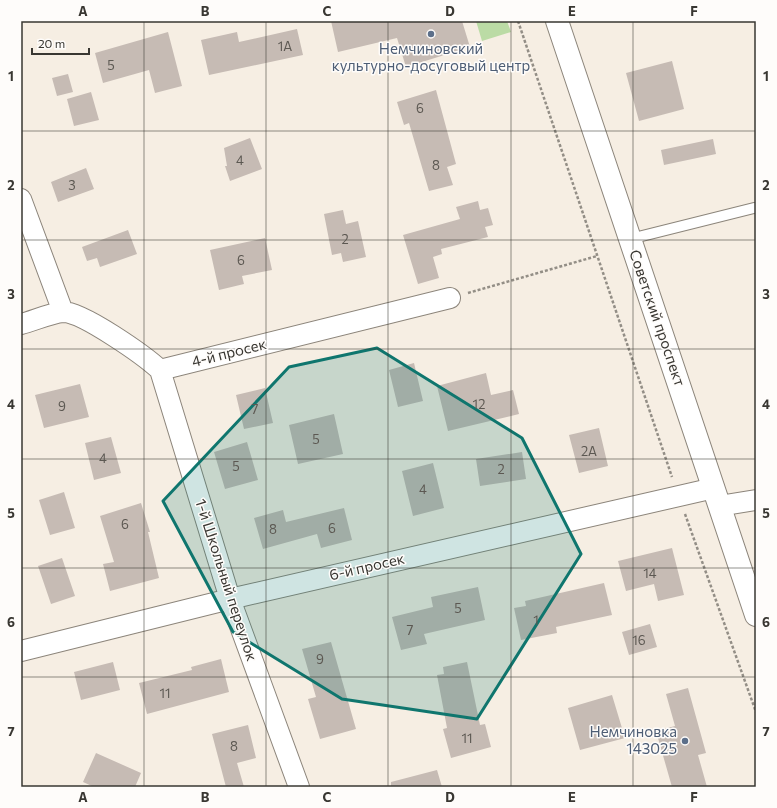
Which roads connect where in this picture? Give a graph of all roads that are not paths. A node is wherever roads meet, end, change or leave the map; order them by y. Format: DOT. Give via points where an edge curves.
graph roads {
  1 [pos="557,21"];
  2 [pos="21,199"];
  3 [pos="754,208"];
  4 [pos="630,239"];
  5 [pos="450,298"];
  6 [pos="63,312"];
  7 [pos="21,324"];
  8 [pos="160,370"];
  9 [pos="717,497"];
  10 [pos="756,500"];
  11 [pos="230,599"];
  12 [pos="756,615"];
  13 [pos="21,651"];
  14 [pos="299,787"];
  1 -- 4 [label="street, Советский проспект"];
  2 -- 6 [label="street"];
  3 -- 4 [label="lane"];
  4 -- 9 [label="street, Советский проспект"];
  5 -- 8 [label="street, 4-й просек"];
  6 -- 7 [label="street"];
  6 -- 8 [label="street" via="83,318 148,358"];
  8 -- 11 [label="street, 1-й Школьный переулок"];
  9 -- 10 [label="street, 6-й просек"];
  9 -- 11 [label="street, 6-й просек" via="678,496"];
  9 -- 12 [label="street, Советский проспект"];
  11 -- 13 [label="street, 6-й просек"];
  11 -- 14 [label="street, 1-й Школьный переулок"];
}
